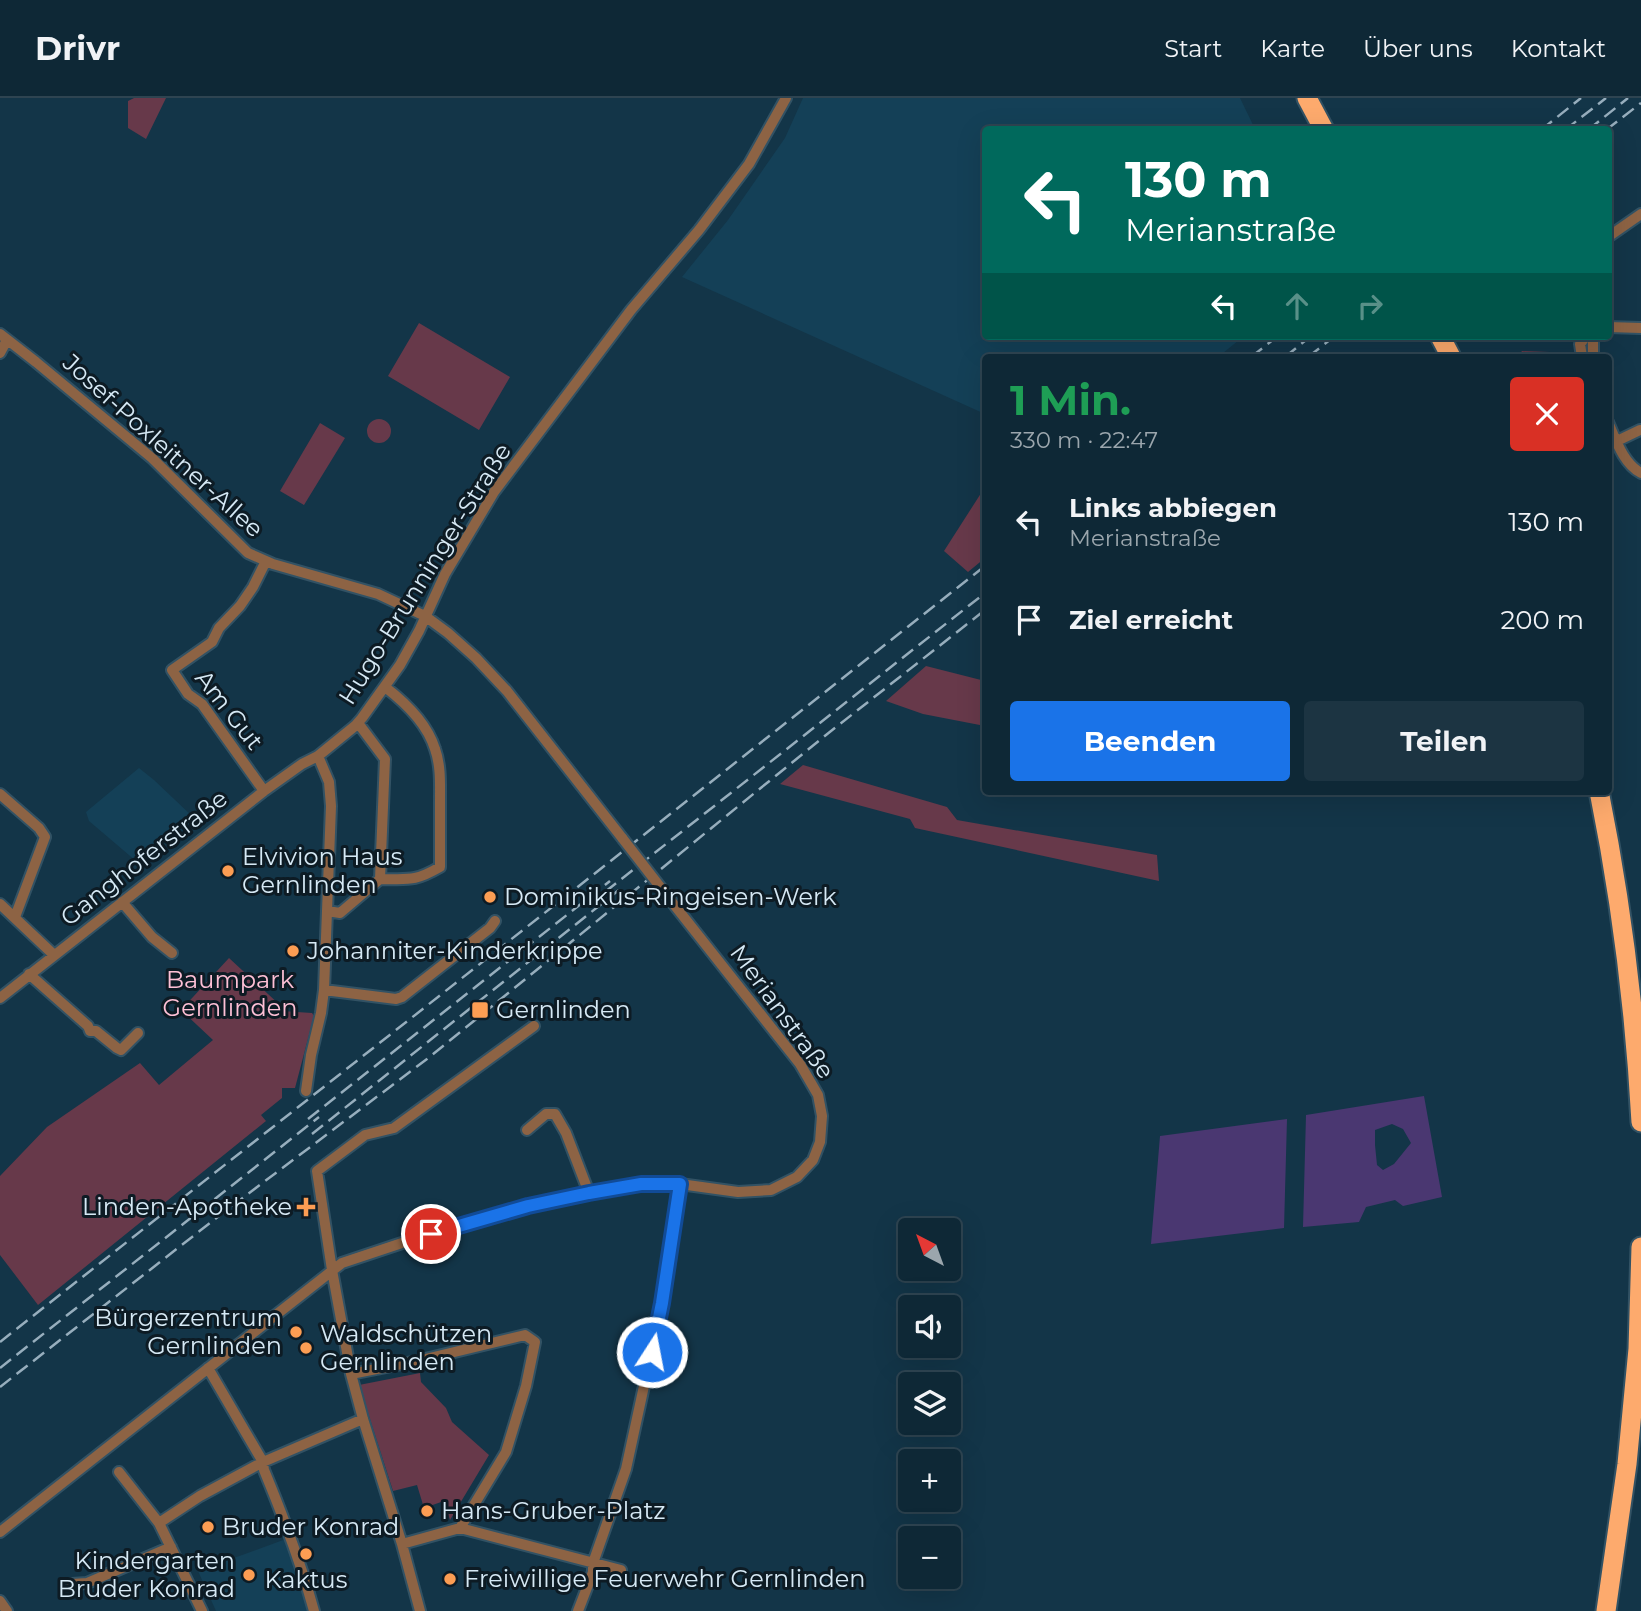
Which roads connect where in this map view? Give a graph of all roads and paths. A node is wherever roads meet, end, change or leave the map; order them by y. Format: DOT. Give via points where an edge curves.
graph roads {
  1 [pos="786,98"];
  2 [pos="1307,98"];
  3 [pos="1322,126"];
  4 [pos="1641,215"];
  5 [pos="1612,234"];
  6 [pos="1612,327"];
  7 [pos="1641,328"];
  8 [pos="4,337"];
  9 [pos="0,353"];
  10 [pos="1612,430"];
  11 [pos="1640,430"];
  12 [pos="1617,441"];
  13 [pos="1641,473"];
  14 [pos="266,561"];
  15 [pos="425,616"];
  16 [pos="385,687"];
  17 [pos="358,723"];
  18 [pos="318,756"];
  19 [pos="264,792"];
  20 [pos="0,794"];
  21 [pos="1600,795"];
  22 [pos="380,879"];
  23 [pos="122,902"];
  24 [pos="0,904"];
  25 [pos="327,911"];
  26 [pos="15,917"];
  27 [pos="495,921"];
  28 [pos="172,953"];
  29 [pos="54,955"];
  30 [pos="29,974"];
  31 [pos="324,990"];
  32 [pos="1,994"];
  33 [pos="534,1026"];
  34 [pos="138,1033"];
  35 [pos="306,1091"];
  36 [pos="1641,1122"];
  37 [pos="527,1130"];
  38 [pos="680,1184"];
  39 [pos="589,1193"];
  40 [pos="1641,1247"];
  41 [pos="332,1270"];
  42 [pos="208,1368"];
  43 [pos="351,1374"];
  44 [pos="363,1419"];
  45 [pos="263,1462"];
  46 [pos="119,1472"];
  47 [pos="159,1523"];
  48 [pos="460,1528"];
  49 [pos="0,1532"];
  50 [pos="402,1544"];
  51 [pos="171,1547"];
  52 [pos="593,1563"];
  53 [pos="621,1570"];
  54 [pos="72,1584"];
  55 [pos="0,1601"];
  56 [pos="7,1611"];
  57 [pos="202,1611"];
  58 [pos="314,1611"];
  59 [pos="420,1611"];
  60 [pos="578,1611"];
  61 [pos="1606,1611"];
  1 -- 15 [label="street, Hugo-Brunninger-Straße" via="749,164 631,310 494,492"];
  2 -- 3 [label="highway"];
  4 -- 5 [label="street"];
  6 -- 7 [label="street"];
  8 -- 9 [label="street"];
  8 -- 14 [label="street, Josef-Poxleitner-Allee" via="152,458 242,548"];
  10 -- 12 [label="street"];
  11 -- 12 [label="street"];
  12 -- 13 [label="street" via="1621,453"];
  14 -- 15 [label="street, Josef-Poxleitner-Allee" via="379,594"];
  14 -- 19 [label="street, Am Gut" via="247,596 212,642 172,670"];
  15 -- 16 [label="street, Hugo-Brunninger-Straße"];
  15 -- 38 [label="street, Merianstraße, bridge" via="499,683 800,1064 818,1095 820,1142 813,1160 797,1177 771,1190 738,1192"];
  16 -- 17 [label="street, Hugo-Brunninger-Straße"];
  16 -- 22 [label="street" via="419,719 436,749 440,867 412,880"];
  17 -- 18 [label="street, Hugo-Brunninger-Straße"];
  17 -- 22 [label="street" via="385,760"];
  18 -- 19 [label="street, Ganghoferstraße"];
  18 -- 25 [label="street" via="331,794"];
  19 -- 23 [label="street, Ganghoferstraße"];
  20 -- 26 [label="street" via="45,837"];
  21 -- 36 [label="highway" via="1617,887"];
  22 -- 25 [label="street" via="340,913"];
  23 -- 28 [label="street"];
  23 -- 29 [label="street, Ganghoferstraße"];
  24 -- 26 [label="street"];
  25 -- 31 [label="street"];
  26 -- 29 [label="street"];
  27 -- 31 [label="street" via="402,997"];
  29 -- 30 [label="street, Ganghoferstraße"];
  30 -- 32 [label="street, Ganghoferstraße"];
  30 -- 34 [label="street" via="90,1031 117,1048 125,1047"];
  31 -- 35 [label="street"];
  33 -- 41 [label="street" via="394,1128 365,1135 317,1171"];
  37 -- 39 [label="street" via="546,1114 555,1114"];
  38 -- 39 [label="street, Merianstraße" via="641,1184"];
  38 -- 52 [label="street" via="662,1303 625,1474"];
  39 -- 41 [label="street, Merianstraße" via="450,1227"];
  40 -- 61 [label="highway" via="1638,1349 1627,1464"];
  41 -- 42 [label="street, Merianstraße"];
  41 -- 43 [label="street"];
  42 -- 45 [label="street"];
  42 -- 49 [label="street, Merianstraße"];
  43 -- 44 [label="street"];
  43 -- 48 [label="street" via="526,1335 535,1342 506,1452"];
  44 -- 45 [label="street"];
  44 -- 50 [label="street"];
  45 -- 47 [label="street"];
  45 -- 58 [label="street"];
  46 -- 47 [label="street"];
  47 -- 51 [label="street"];
  48 -- 50 [label="street"];
  48 -- 52 [label="street"];
  50 -- 59 [label="street"];
  51 -- 54 [label="street" via="88,1583"];
  51 -- 57 [label="street"];
  52 -- 53 [label="street"];
  52 -- 60 [label="street"];
  55 -- 56 [label="street"];
}
